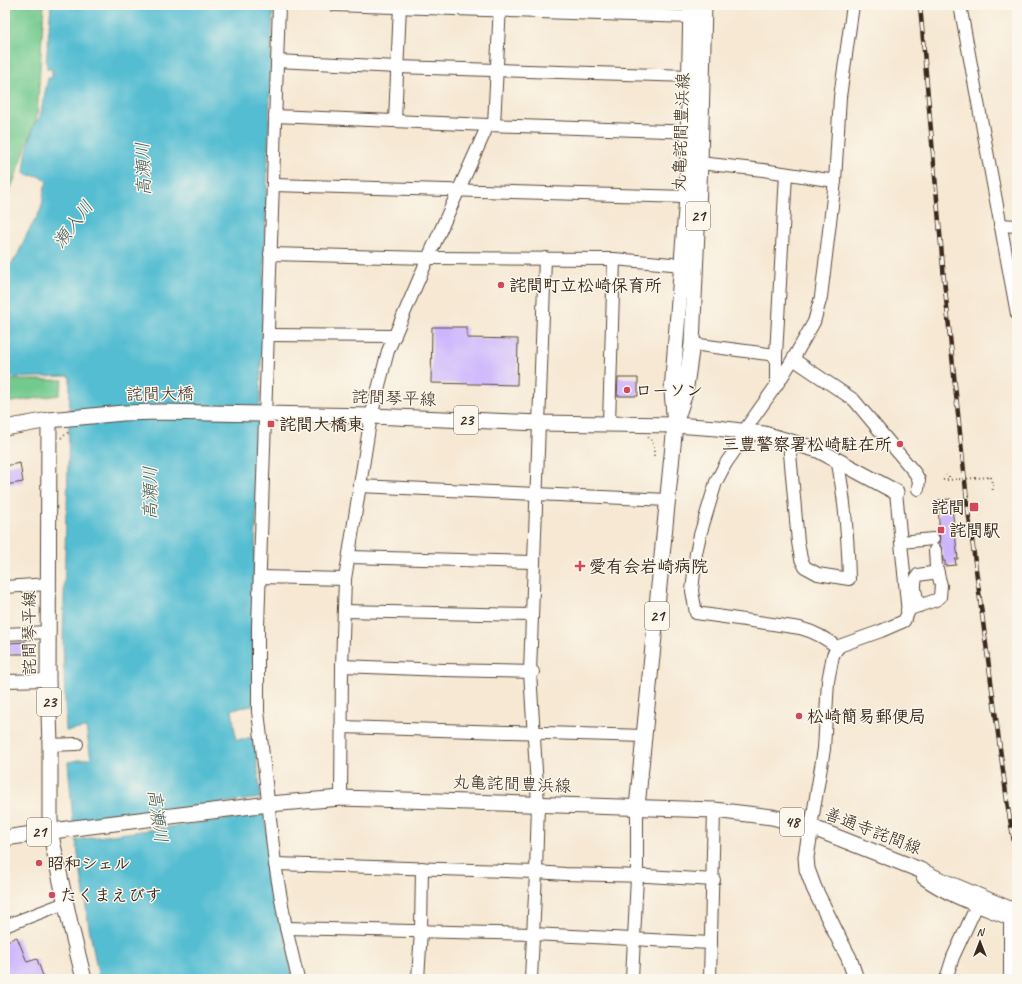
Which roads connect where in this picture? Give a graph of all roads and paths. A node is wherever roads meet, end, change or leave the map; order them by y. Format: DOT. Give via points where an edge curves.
graph roads {
  1 [pos="279,5"];
  2 [pos="334,5"];
  3 [pos="704,5"];
  4 [pos="853,5"];
  5 [pos="960,5"];
  6 [pos="400,6"];
  7 [pos="500,8"];
  8 [pos="691,11"];
  9 [pos="277,61"];
  10 [pos="397,67"];
  11 [pos="497,71"];
  12 [pos="690,76"];
  13 [pos="275,116"];
  14 [pos="395,121"];
  15 [pos="491,125"];
  16 [pos="694,131"];
  17 [pos="700,163"];
  18 [pos="786,174"];
  19 [pos="835,181"];
  20 [pos="273,185"];
  21 [pos="459,190"];
  22 [pos="687,197"];
  23 [pos="1000,225"];
  24 [pos="1017,226"];
  25 [pos="270,254"];
  26 [pos="428,258"];
  27 [pos="545,258"];
  28 [pos="614,259"];
  29 [pos="683,265"];
  30 [pos="1017,314"];
  31 [pos="268,335"];
  32 [pos="395,336"];
  33 [pos="692,344"];
  34 [pos="776,355"];
  35 [pos="793,359"];
  36 [pos="776,386"];
  37 [pos="261,414"];
  38 [pos="371,416"];
  39 [pos="49,420"];
  40 [pos="540,423"];
  41 [pos="609,423"];
  42 [pos="675,425"];
  43 [pos="5,428"];
  44 [pos="744,431"];
  45 [pos="789,442"];
  46 [pos="837,459"];
  47 [pos="943,480"];
  48 [pos="359,486"];
  49 [pos="918,489"];
  50 [pos="993,491"];
  51 [pos="896,492"];
  52 [pos="536,494"];
  53 [pos="668,500"];
  54 [pos="901,542"];
  55 [pos="349,557"];
  56 [pos="533,562"];
  57 [pos="938,572"];
  58 [pos="260,576"];
  59 [pos="345,580"];
  60 [pos="48,584"];
  61 [pos="5,587"];
  62 [pos="913,608"];
  63 [pos="344,611"];
  64 [pos="532,615"];
  65 [pos="48,632"];
  66 [pos="5,634"];
  67 [pos="838,648"];
  68 [pos="342,666"];
  69 [pos="532,672"];
  70 [pos="5,680"];
  71 [pos="48,680"];
  72 [pos="341,727"];
  73 [pos="533,732"];
  74 [pos="645,736"];
  75 [pos="77,744"];
  76 [pos="50,745"];
  77 [pos="341,798"];
  78 [pos="269,804"];
  79 [pos="538,804"];
  80 [pos="637,807"];
  81 [pos="714,810"];
  82 [pos="811,827"];
  83 [pos="50,831"];
  84 [pos="5,838"];
  85 [pos="275,864"];
  86 [pos="905,864"];
  87 [pos="422,868"];
  88 [pos="536,872"];
  89 [pos="637,877"];
  90 [pos="714,880"];
  91 [pos="65,903"];
  92 [pos="977,905"];
  93 [pos="1017,912"];
  94 [pos="5,926"];
  95 [pos="286,928"];
  96 [pos="421,931"];
  97 [pos="533,934"];
  98 [pos="633,939"];
  99 [pos="712,943"];
  100 [pos="84,979"];
  101 [pos="298,979"];
  102 [pos="418,979"];
  103 [pos="531,979"];
  104 [pos="632,979"];
  105 [pos="710,979"];
  106 [pos="856,979"];
  107 [pos="946,979"];
  108 [pos="1010,979"];
  1 -- 9 [label="street"];
  2 -- 6 [label="street"];
  3 -- 16 [label="main road, 丸亀詫間豊浜線 / 21"];
  4 -- 19 [label="street" via="840,97"];
  5 -- 23 [label="street"];
  6 -- 7 [label="street"];
  6 -- 10 [label="street"];
  7 -- 8 [label="street"];
  7 -- 11 [label="street"];
  8 -- 12 [label="main road, 丸亀詫間豊浜線 / 21"];
  9 -- 10 [label="street"];
  9 -- 13 [label="street"];
  10 -- 11 [label="street"];
  10 -- 14 [label="street"];
  11 -- 12 [label="street"];
  11 -- 15 [label="street"];
  12 -- 16 [label="main road, 丸亀詫間豊浜線 / 21"];
  13 -- 14 [label="street"];
  13 -- 20 [label="street"];
  14 -- 15 [label="street"];
  15 -- 16 [label="street"];
  15 -- 21 [label="street"];
  16 -- 17 [label="main road, 丸亀詫間豊浜線 / 21"];
  16 -- 22 [label="main road, 丸亀詫間豊浜線 / 21"];
  17 -- 18 [label="street"];
  17 -- 33 [label="main road, 丸亀詫間豊浜線 / 21"];
  18 -- 19 [label="street"];
  18 -- 34 [label="street"];
  19 -- 35 [label="street" via="821,297 814,322"];
  20 -- 21 [label="street"];
  20 -- 25 [label="street"];
  21 -- 22 [label="street"];
  21 -- 26 [label="street"];
  22 -- 29 [label="main road, 丸亀詫間豊浜線 / 21"];
  23 -- 24 [label="street"];
  23 -- 30 [label="street"];
  25 -- 26 [label="street"];
  25 -- 31 [label="street"];
  26 -- 27 [label="street"];
  26 -- 32 [label="street"];
  27 -- 28 [label="street"];
  27 -- 40 [label="street"];
  28 -- 29 [label="street"];
  28 -- 41 [label="street"];
  29 -- 42 [label="main road, 丸亀詫間豊浜線 / 21" via="672,391"];
  31 -- 32 [label="street"];
  31 -- 37 [label="street"];
  32 -- 38 [label="street" via="388,351"];
  33 -- 34 [label="street"];
  33 -- 42 [label="main road, 丸亀詫間豊浜線 / 21" via="685,393"];
  34 -- 36 [label="street"];
  35 -- 36 [label="street"];
  35 -- 49 [label="street" via="854,400 915,473 919,480"];
  36 -- 44 [label="street"];
  37 -- 38 [label="main road, 詫間琴平線 / 23"];
  37 -- 39 [label="main road, 詫間大橋 / 23" via="123,413"];
  37 -- 58 [label="street"];
  38 -- 40 [label="main road, 詫間琴平線 / 23"];
  38 -- 48 [label="street"];
  39 -- 43 [label="main road"];
  39 -- 60 [label="main road, 詫間琴平線 / 23"];
  40 -- 41 [label="main road, 詫間琴平線 / 23"];
  40 -- 52 [label="street"];
  41 -- 42 [label="main road, 詫間琴平線 / 23"];
  42 -- 44 [label="main road, 詫間琴平線"];
  42 -- 53 [label="main road, 丸亀詫間豊浜線 / 21"];
  44 -- 45 [label="main road, 詫間琴平線"];
  44 -- 67 [label="street" via="742,439 716,482 700,535 692,591 696,613 800,628 826,638"];
  45 -- 46 [label="main road, 詫間琴平線" via="818,450"];
  45 -- 46 [label="street" via="801,559 805,567 818,574 850,579"];
  46 -- 51 [label="main road, 詫間琴平線"];
  47 -- 50 [label="path, bridge" via="948,480 949,479 946,475 944,478 945,479 947,480 991,477"];
  48 -- 52 [label="street"];
  48 -- 55 [label="street"];
  51 -- 54 [label="street"];
  52 -- 53 [label="street"];
  52 -- 56 [label="street"];
  53 -- 74 [label="main road, 丸亀詫間豊浜線 / 21"];
  54 -- 57 [label="street" via="934,545"];
  54 -- 62 [label="street"];
  55 -- 56 [label="street"];
  55 -- 59 [label="street"];
  56 -- 64 [label="street"];
  57 -- 62 [label="street" via="918,575 915,580"];
  57 -- 62 [label="street" via="940,597"];
  58 -- 59 [label="street"];
  58 -- 78 [label="street" via="258,711"];
  59 -- 63 [label="street"];
  60 -- 61 [label="street"];
  60 -- 65 [label="main road, 詫間琴平線 / 23"];
  62 -- 67 [label="street" via="904,621"];
  63 -- 64 [label="street"];
  63 -- 68 [label="street"];
  64 -- 69 [label="street"];
  65 -- 66 [label="street"];
  65 -- 71 [label="main road, 詫間琴平線 / 23"];
  67 -- 82 [label="street" via="833,655 828,681 824,749"];
  68 -- 69 [label="street"];
  68 -- 72 [label="street"];
  69 -- 73 [label="street"];
  70 -- 71 [label="street"];
  71 -- 76 [label="main road, 詫間琴平線 / 23"];
  72 -- 73 [label="street"];
  72 -- 77 [label="street"];
  73 -- 74 [label="street"];
  73 -- 79 [label="street"];
  74 -- 80 [label="main road, 丸亀詫間豊浜線 / 21"];
  75 -- 76 [label="street"];
  76 -- 83 [label="main road, 詫間琴平線 / 23"];
  77 -- 78 [label="main road, 丸亀詫間豊浜線 / 21"];
  77 -- 79 [label="main road, 丸亀詫間豊浜線 / 21"];
  78 -- 83 [label="main road, 丸亀詫間豊浜線 / 21"];
  78 -- 85 [label="street"];
  79 -- 80 [label="main road, 丸亀詫間豊浜線 / 21"];
  79 -- 88 [label="street"];
  80 -- 81 [label="main road, 善通寺詫間線 / 48"];
  80 -- 89 [label="street"];
  81 -- 82 [label="main road, 善通寺詫間線 / 48" via="772,817"];
  81 -- 90 [label="street"];
  82 -- 86 [label="main road, 善通寺詫間線 / 48"];
  82 -- 106 [label="main road" via="806,857 807,869 850,958"];
  83 -- 84 [label="main road, 丸亀詫間豊浜線 / 21"];
  83 -- 91 [label="main road, 詫間琴平線 / 23"];
  85 -- 87 [label="street"];
  85 -- 95 [label="street"];
  86 -- 92 [label="street" via="931,884"];
  86 -- 93 [label="main road, 善通寺詫間線 / 48"];
  87 -- 88 [label="street"];
  87 -- 96 [label="street"];
  88 -- 89 [label="street"];
  88 -- 97 [label="street"];
  89 -- 90 [label="street"];
  89 -- 98 [label="street"];
  90 -- 99 [label="street"];
  91 -- 94 [label="street"];
  91 -- 100 [label="main road, 詫間琴平線 / 23"];
  92 -- 107 [label="street" via="953,957"];
  92 -- 108 [label="street" via="1010,919"];
  95 -- 96 [label="street"];
  95 -- 101 [label="street"];
  96 -- 97 [label="street"];
  96 -- 102 [label="street"];
  97 -- 98 [label="street"];
  97 -- 103 [label="street"];
  98 -- 99 [label="street"];
  98 -- 104 [label="street"];
  99 -- 105 [label="street"];
}
